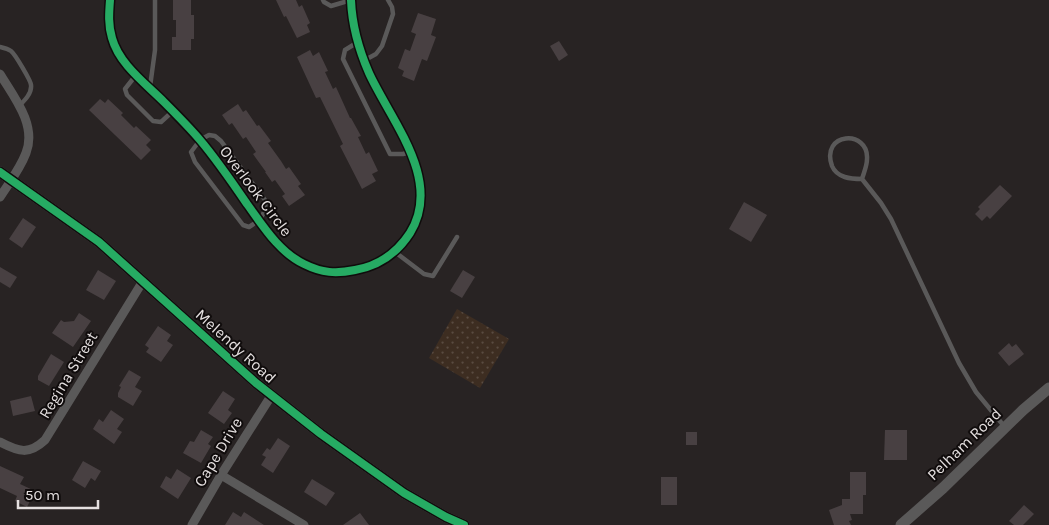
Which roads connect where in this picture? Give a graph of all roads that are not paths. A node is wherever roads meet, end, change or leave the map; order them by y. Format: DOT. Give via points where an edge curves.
graph roads {
  1 [pos="110,0"];
  2 [pos="155,0"];
  3 [pos="323,0"];
  4 [pos="351,0"];
  5 [pos="388,0"];
  6 [pos="358,42"];
  7 [pos="0,47"];
  8 [pos="365,60"];
  9 [pos="0,74"];
  10 [pos="136,75"];
  11 [pos="150,88"];
  12 [pos="18,106"];
  13 [pos="173,111"];
  14 [pos="200,140"];
  15 [pos="410,152"];
  16 [pos="0,172"];
  17 [pos="862,178"];
  18 [pos="11,180"];
  19 [pos="0,197"];
  20 [pos="259,220"];
  21 [pos="457,238"];
  22 [pos="395,252"];
  23 [pos="143,282"];
  24 [pos="1049,388"];
  25 [pos="271,396"];
  26 [pos="1004,427"];
  27 [pos="0,442"];
  28 [pos="221,475"];
  29 [pos="192,525"];
  30 [pos="304,525"];
  31 [pos="464,525"];
  32 [pos="901,525"];
  1 -- 10 [label="street, Overlook Circle" via="112,38"];
  2 -- 11 [label="lane" via="155,50"];
  3 -- 4 [label="lane" via="331,6"];
  4 -- 6 [label="street, Overlook Circle"];
  5 -- 8 [label="lane" via="393,14 382,46"];
  6 -- 8 [label="street, Overlook Circle"];
  6 -- 15 [label="lane" via="345,50 343,59 390,154"];
  7 -- 12 [label="lane" via="13,52 32,84 25,101"];
  8 -- 15 [label="street, Overlook Circle"];
  9 -- 12 [label="street"];
  10 -- 11 [label="street, Overlook Circle"];
  10 -- 13 [label="lane" via="125,89 127,95 153,122 161,122"];
  11 -- 13 [label="street, Overlook Circle"];
  12 -- 18 [label="street" via="26,119 29,141 22,163"];
  13 -- 14 [label="street, Overlook Circle"];
  14 -- 20 [label="street, Overlook Circle"];
  14 -- 20 [label="lane" via="209,135 221,140 265,200 265,212"];
  14 -- 20 [label="lane" via="191,152 195,162 243,225 249,227"];
  15 -- 22 [label="street, Overlook Circle" via="421,185 420,209 411,232"];
  16 -- 18 [label="street, Melendy Road"];
  17 -- 17 [label="lane" via="867,158 864,147 850,138 839,140 831,148 834,170 848,178"];
  17 -- 26 [label="lane" via="891,220 959,363 976,392"];
  18 -- 19 [label="street"];
  18 -- 23 [label="street, Melendy Road" via="100,242"];
  20 -- 22 [label="street, Overlook Circle" via="292,257 326,272 363,269"];
  21 -- 22 [label="lane" via="433,276 424,274"];
  23 -- 25 [label="street, Melendy Road"];
  23 -- 27 [label="street, Regina Street" via="45,440 30,451"];
  24 -- 26 [label="street, Pelham Road"];
  25 -- 28 [label="street, Cape Drive"];
  25 -- 31 [label="street, Melendy Road" via="404,493"];
  26 -- 32 [label="street, Pelham Road"];
  28 -- 29 [label="street, Cape Drive"];
  28 -- 30 [label="street"];
}
